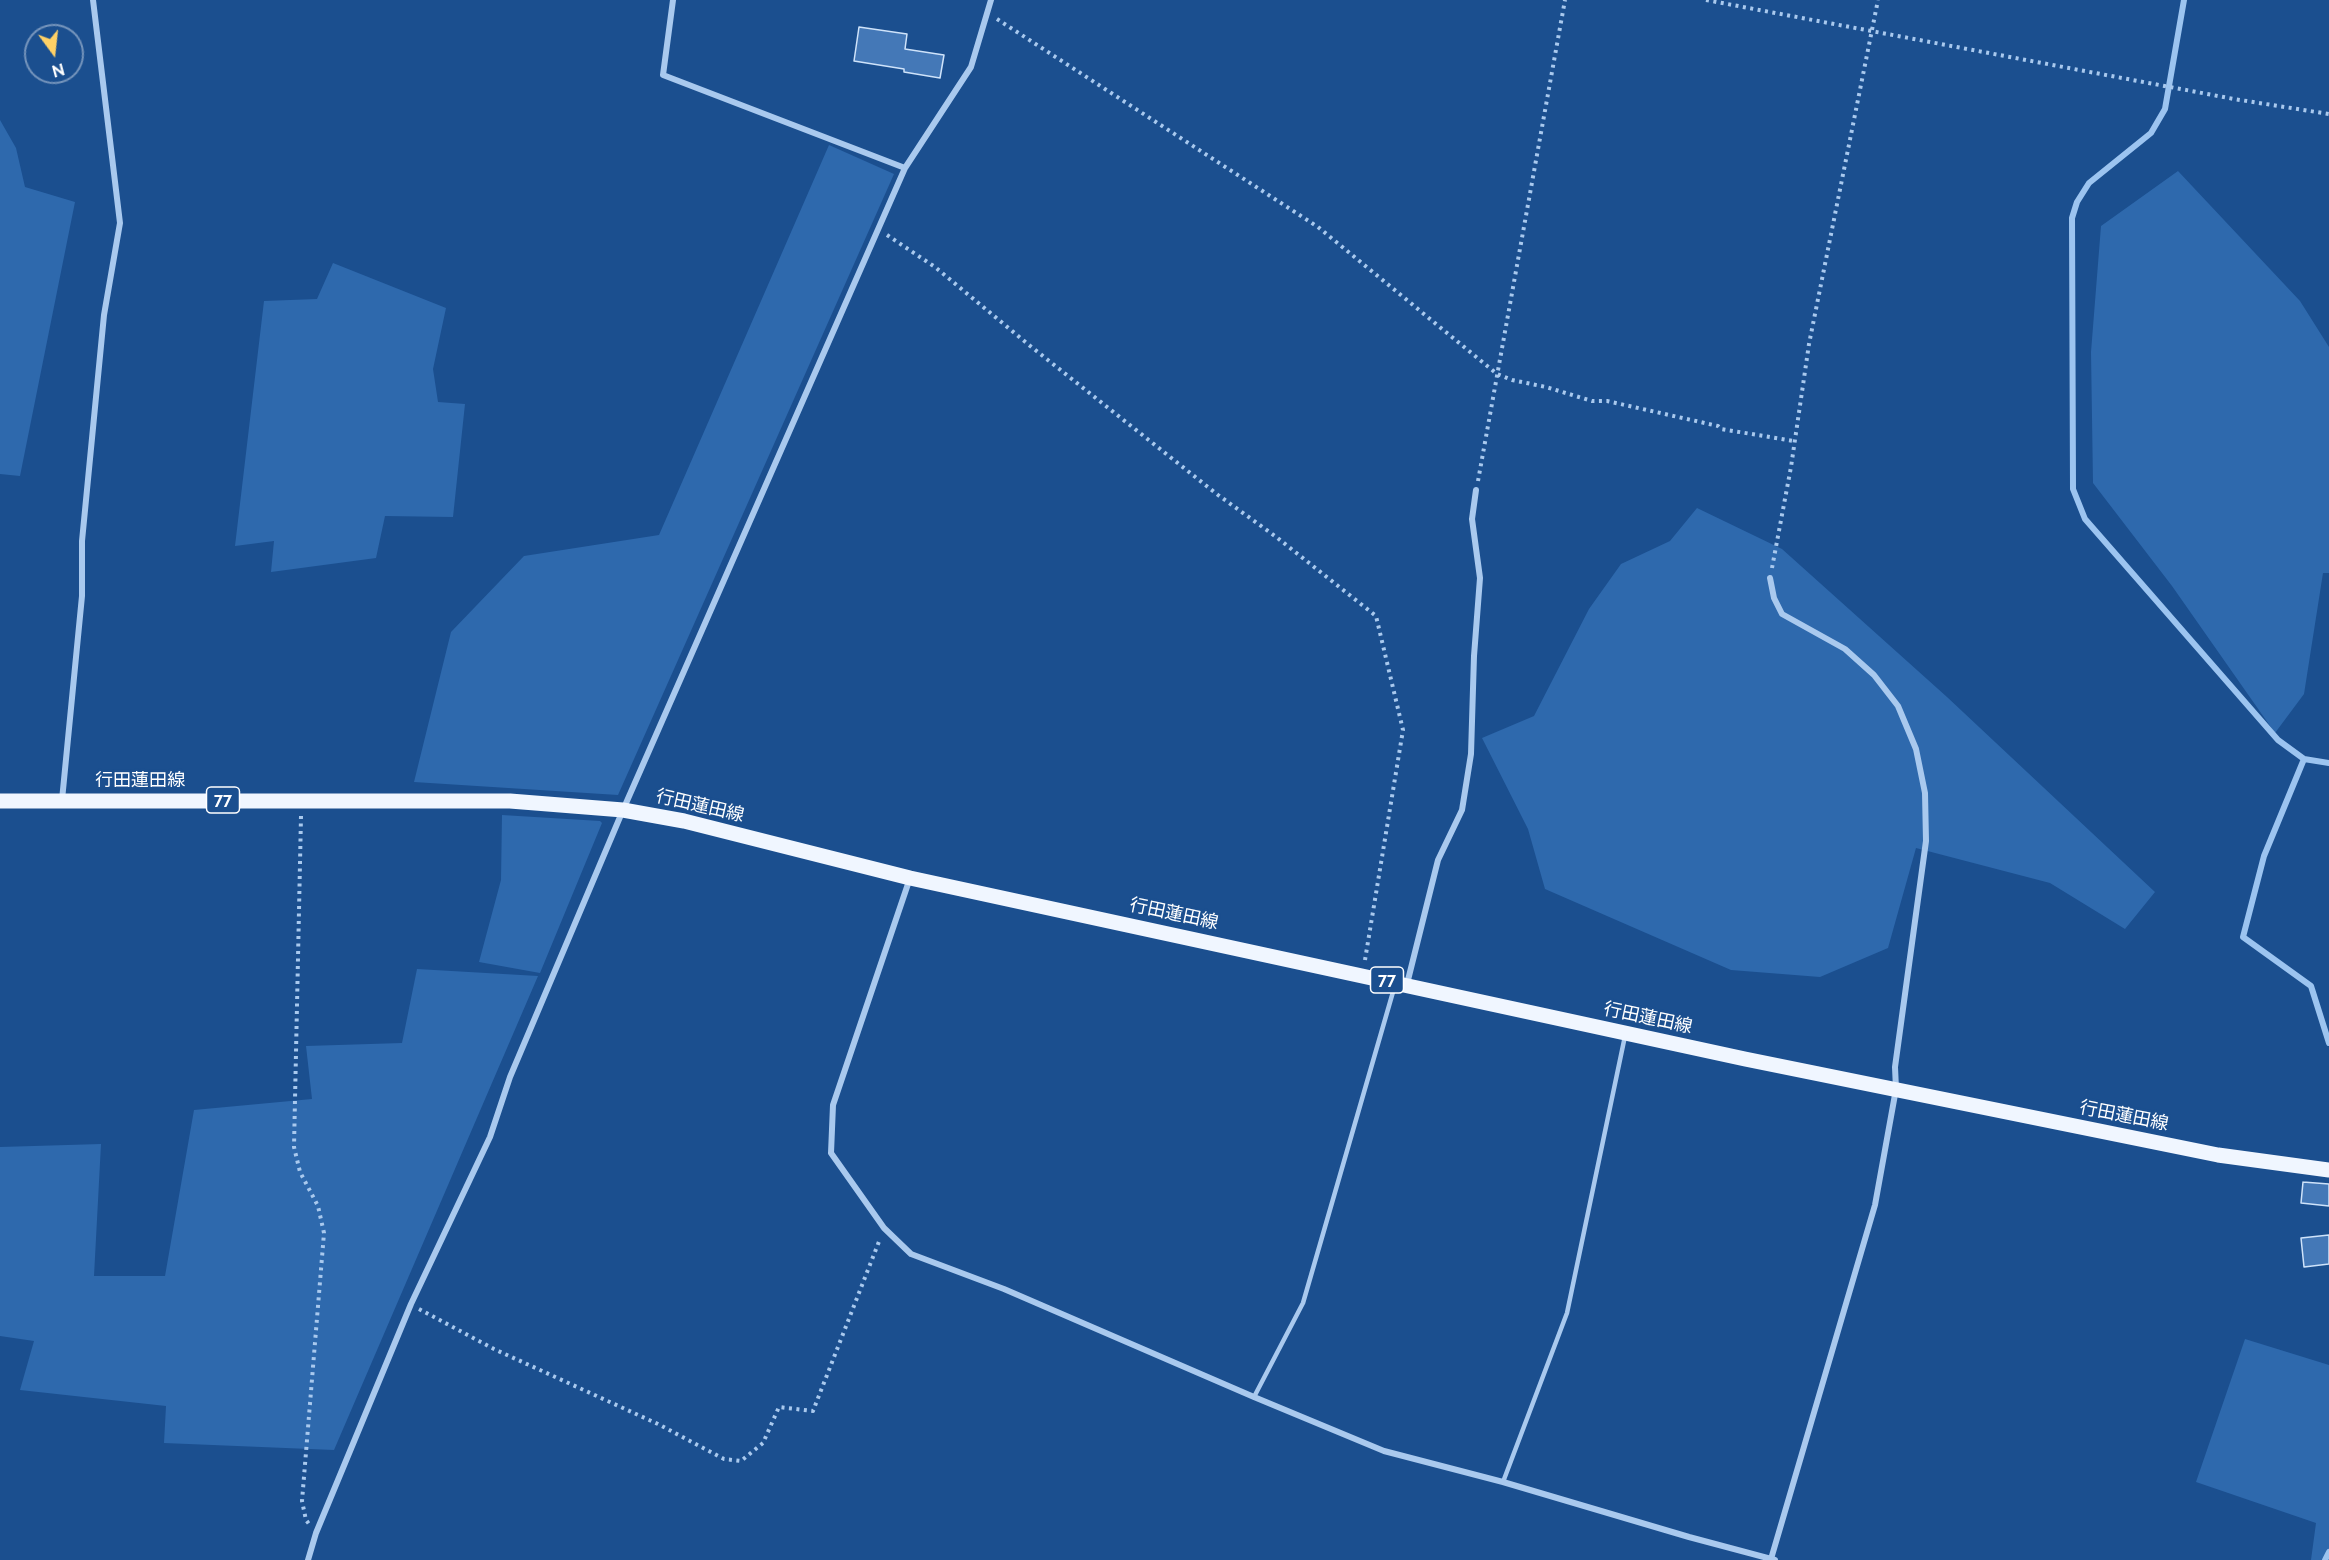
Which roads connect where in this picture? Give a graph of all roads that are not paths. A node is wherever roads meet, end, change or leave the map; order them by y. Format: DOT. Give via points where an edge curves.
graph roads {
  1 [pos="93,0"];
  2 [pos="673,0"];
  3 [pos="991,0"];
  4 [pos="905,168"];
  5 [pos="1476,490"];
  6 [pos="1770,578"];
  7 [pos="62,800"];
  8 [pos="0,801"];
  9 [pos="623,810"];
  10 [pos="910,878"];
  11 [pos="1401,983"];
  12 [pos="1625,1033"];
  13 [pos="1896,1089"];
  14 [pos="2329,1170"];
  15 [pos="1254,1397"];
  16 [pos="1503,1482"];
  17 [pos="308,1560"];
  18 [pos="1773,1560"];
  1 -- 7 [label="street" via="120,223 104,315"];
  2 -- 4 [label="street" via="663,75"];
  3 -- 4 [label="street" via="971,67"];
  4 -- 9 [label="street"];
  5 -- 11 [label="street" via="1472,519 1480,578 1471,754 1462,810 1438,860"];
  6 -- 13 [label="street" via="1782,615 1845,649 1874,675 1898,706 1916,749 1925,792 1926,842 1895,1067"];
  7 -- 8 [label="main road, 行田蓮田線 / 77"];
  7 -- 9 [label="main road, 行田蓮田線 / 77" via="510,801"];
  9 -- 10 [label="main road, 行田蓮田線 / 77" via="684,821"];
  9 -- 17 [label="street" via="510,1077 490,1137 411,1304"];
  10 -- 11 [label="main road, 行田蓮田線 / 77"];
  10 -- 15 [label="street" via="833,1105 831,1153 884,1228 911,1254 1004,1289"];
  11 -- 12 [label="main road, 行田蓮田線 / 77"];
  11 -- 15 [label="lane" via="1303,1303"];
  12 -- 13 [label="main road, 行田蓮田線 / 77"];
  12 -- 16 [label="lane" via="1567,1314"];
  13 -- 14 [label="main road, 行田蓮田線 / 77" via="2218,1155"];
  13 -- 18 [label="street" via="1875,1205"];
  15 -- 16 [label="street" via="1384,1450"];
  16 -- 18 [label="street"];
}
